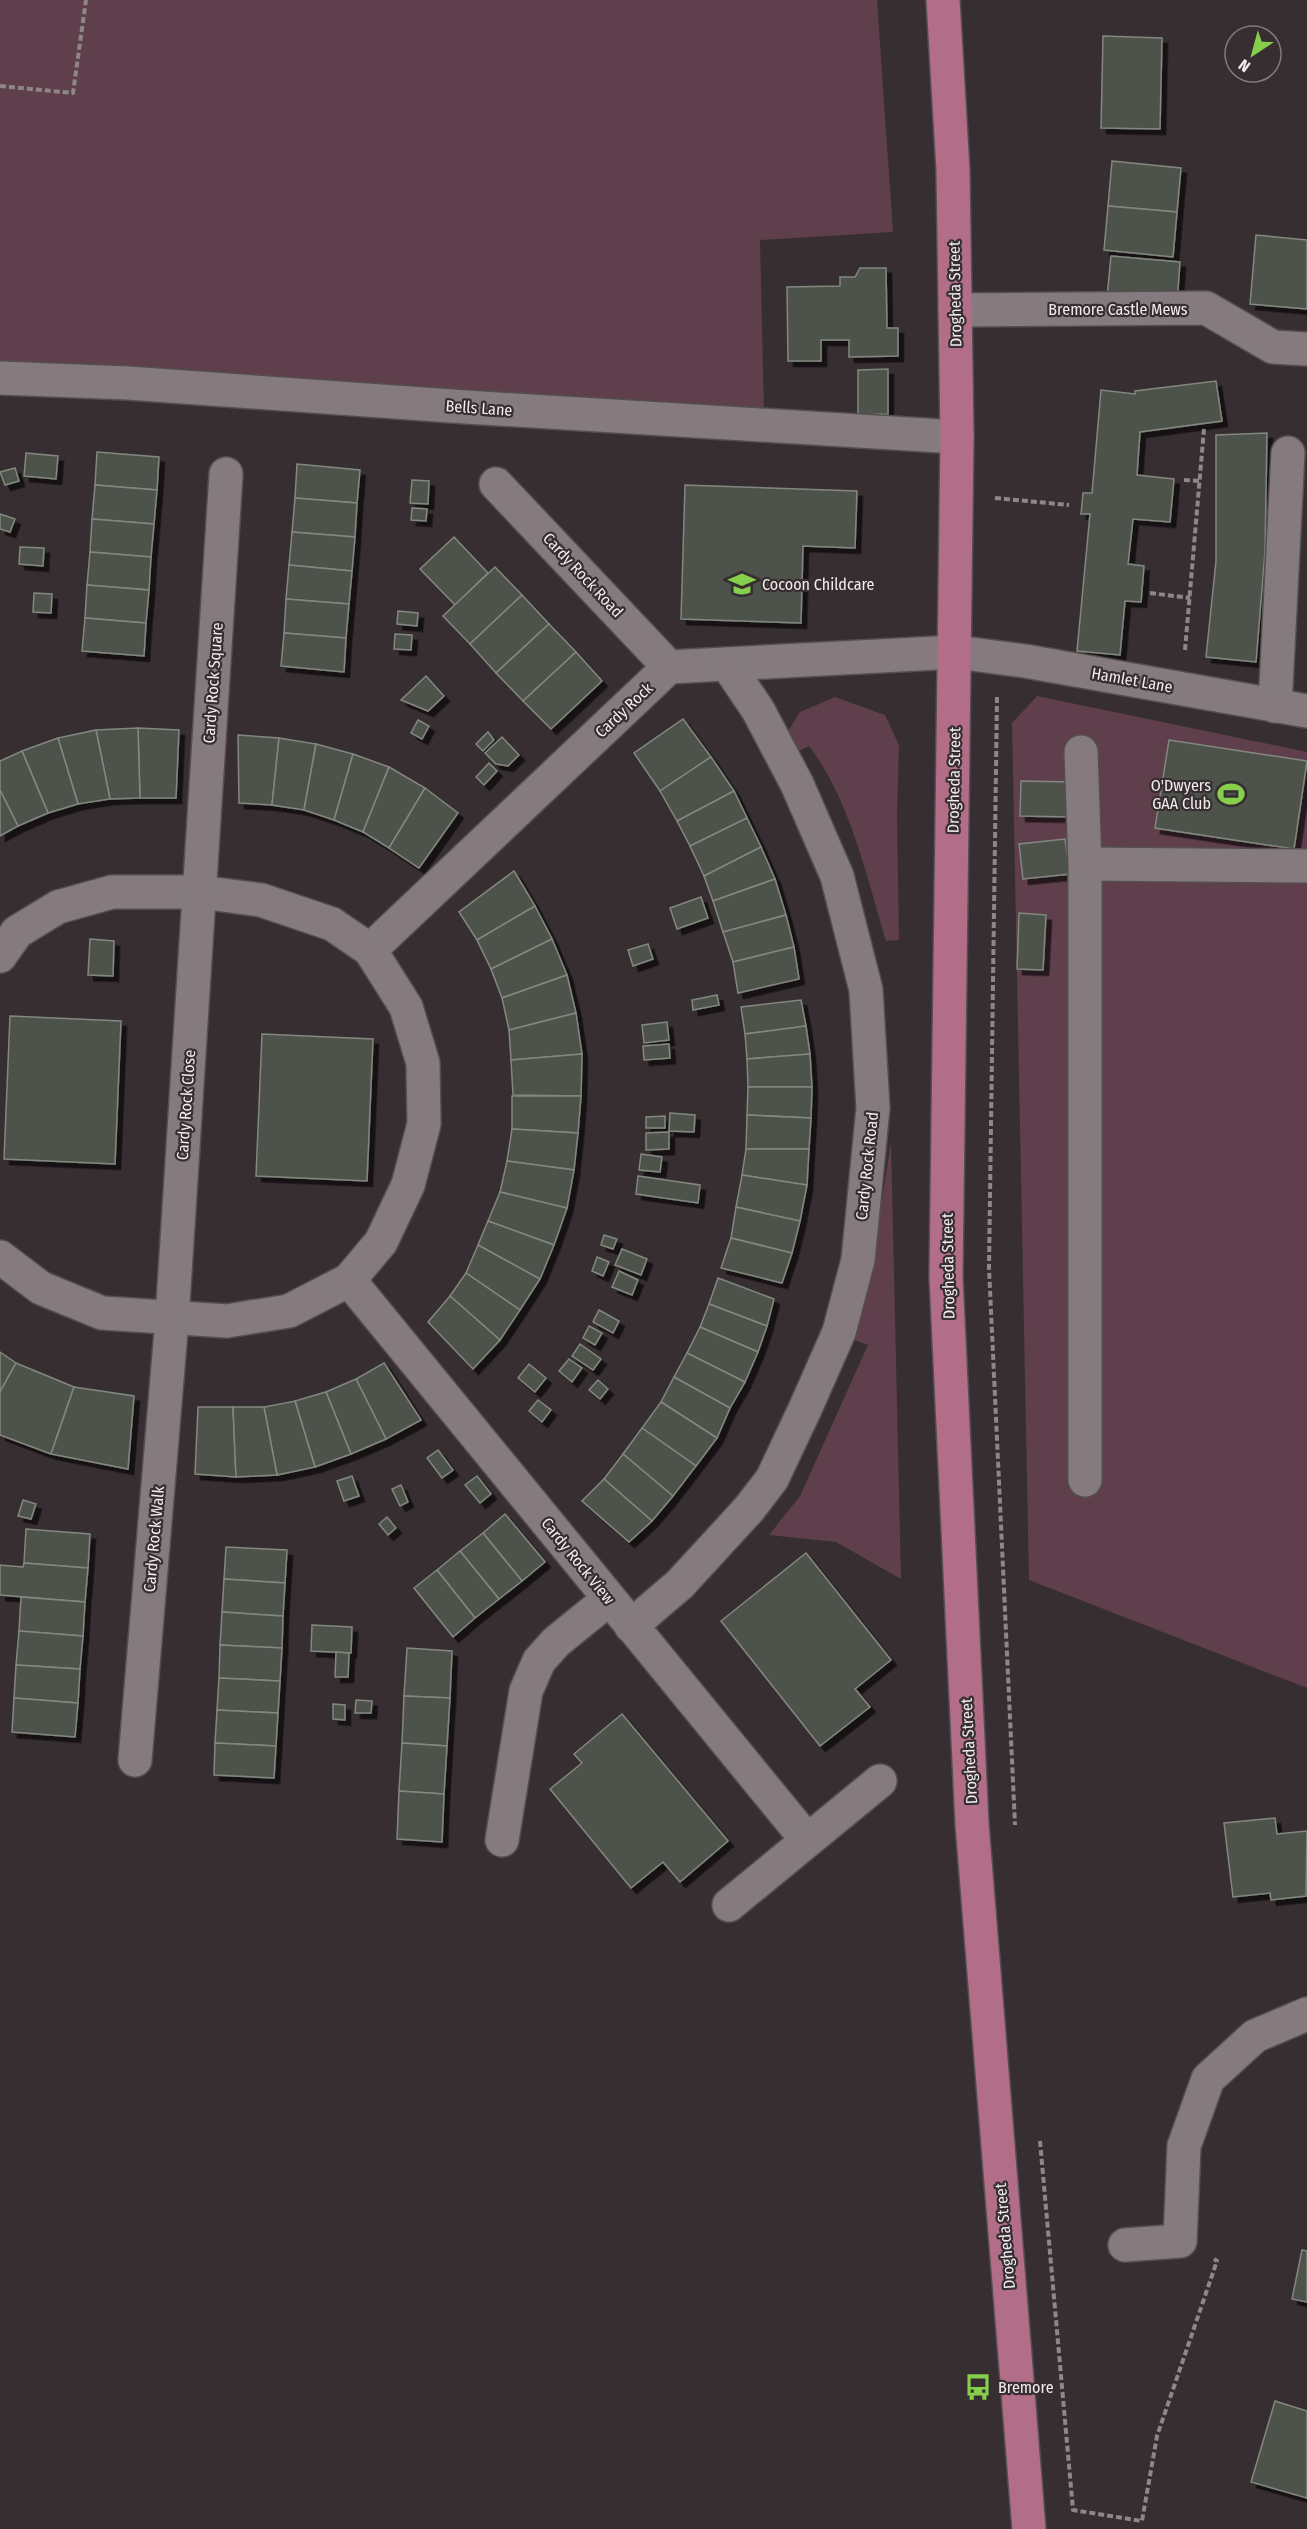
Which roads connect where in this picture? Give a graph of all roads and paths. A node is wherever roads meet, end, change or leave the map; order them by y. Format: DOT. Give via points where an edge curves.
graph roads {
  1 [pos="86,0"];
  2 [pos="943,0"];
  3 [pos="0,86"];
  4 [pos="955,310"];
  5 [pos="1307,349"];
  6 [pos="0,378"];
  7 [pos="1204,429"];
  8 [pos="957,437"];
  9 [pos="1288,453"];
  10 [pos="226,474"];
  11 [pos="1184,480"];
  12 [pos="1200,481"];
  13 [pos="496,484"];
  14 [pos="990,498"];
  15 [pos="1069,505"];
  16 [pos="1150,593"];
  17 [pos="1190,598"];
  18 [pos="956,652"];
  19 [pos="996,657"];
  20 [pos="727,664"];
  21 [pos="669,667"];
  22 [pos="1182,689"];
  23 [pos="1275,706"];
  24 [pos="1307,711"];
  25 [pos="1081,752"];
  26 [pos="1085,864"];
  27 [pos="1307,866"];
  28 [pos="200,892"];
  29 [pos="6,933"];
  30 [pos="370,950"];
  31 [pos="0,1257"];
  32 [pos="350,1280"];
  33 [pos="172,1318"];
  34 [pos="1085,1480"];
  35 [pos="609,1599"];
  36 [pos="631,1626"];
  37 [pos="135,1760"];
  38 [pos="880,1781"];
  39 [pos="1015,1833"];
  40 [pos="502,1840"];
  41 [pos="807,1840"];
  42 [pos="729,1905"];
  43 [pos="1307,2014"];
  44 [pos="1039,2129"];
  45 [pos="1180,2241"];
  46 [pos="1125,2245"];
  47 [pos="1029,2529"];
  1 -- 3 [label="path" via="73,93"];
  2 -- 4 [label="main road, Drogheda Street" via="953,170"];
  4 -- 5 [label="street, Bremore Castle Mews" via="1206,308 1273,347"];
  4 -- 8 [label="main road, Drogheda Street"];
  6 -- 8 [label="street, Bells Lane"];
  7 -- 12 [label="path"];
  8 -- 18 [label="main road, Drogheda Street"];
  9 -- 23 [label="street"];
  10 -- 28 [label="street, Cardy Rock Square"];
  11 -- 12 [label="path"];
  12 -- 17 [label="path"];
  13 -- 21 [label="street, Cardy Rock Road"];
  14 -- 15 [label="path"];
  16 -- 17 [label="path"];
  17 -- 22 [label="path"];
  18 -- 19 [label="street, Hamlet Lane"];
  18 -- 20 [label="street"];
  18 -- 47 [label="main road, Drogheda Street" via="947,1289 972,1824"];
  19 -- 22 [label="street, Hamlet Lane"];
  19 -- 39 [label="path" via="989,1268"];
  20 -- 21 [label="street"];
  20 -- 36 [label="street, Cardy Rock Road" via="758,710 797,784 837,876 866,990 873,1108 858,1260 839,1332 772,1479 680,1584"];
  21 -- 30 [label="street, Cardy Rock"];
  22 -- 23 [label="street, Hamlet Lane"];
  23 -- 24 [label="street, Hamlet Lane"];
  25 -- 26 [label="street"];
  26 -- 27 [label="street"];
  26 -- 34 [label="street"];
  28 -- 29 [label="street" via="112,892 58,907"];
  28 -- 30 [label="street" via="261,900 332,924"];
  28 -- 33 [label="street, Cardy Rock Close"];
  30 -- 32 [label="street" via="406,1007 423,1063 424,1124 408,1185 381,1242"];
  31 -- 33 [label="street" via="41,1288 102,1313"];
  32 -- 33 [label="street" via="289,1311 227,1321"];
  32 -- 35 [label="street, Cardy Rock View"];
  33 -- 37 [label="street, Cardy Rock Walk"];
  35 -- 36 [label="street, Cardy Rock View"];
  35 -- 40 [label="street" via="556,1642 539,1661 526,1690"];
  36 -- 41 [label="street, Cardy Rock View"];
  38 -- 41 [label="street"];
  41 -- 42 [label="street"];
  43 -- 45 [label="street" via="1255,2036 1208,2079 1184,2146"];
  44 -- 45 [label="path" via="1073,2510 1142,2521 1157,2436 1218,2261"];
  45 -- 46 [label="street"];
}
